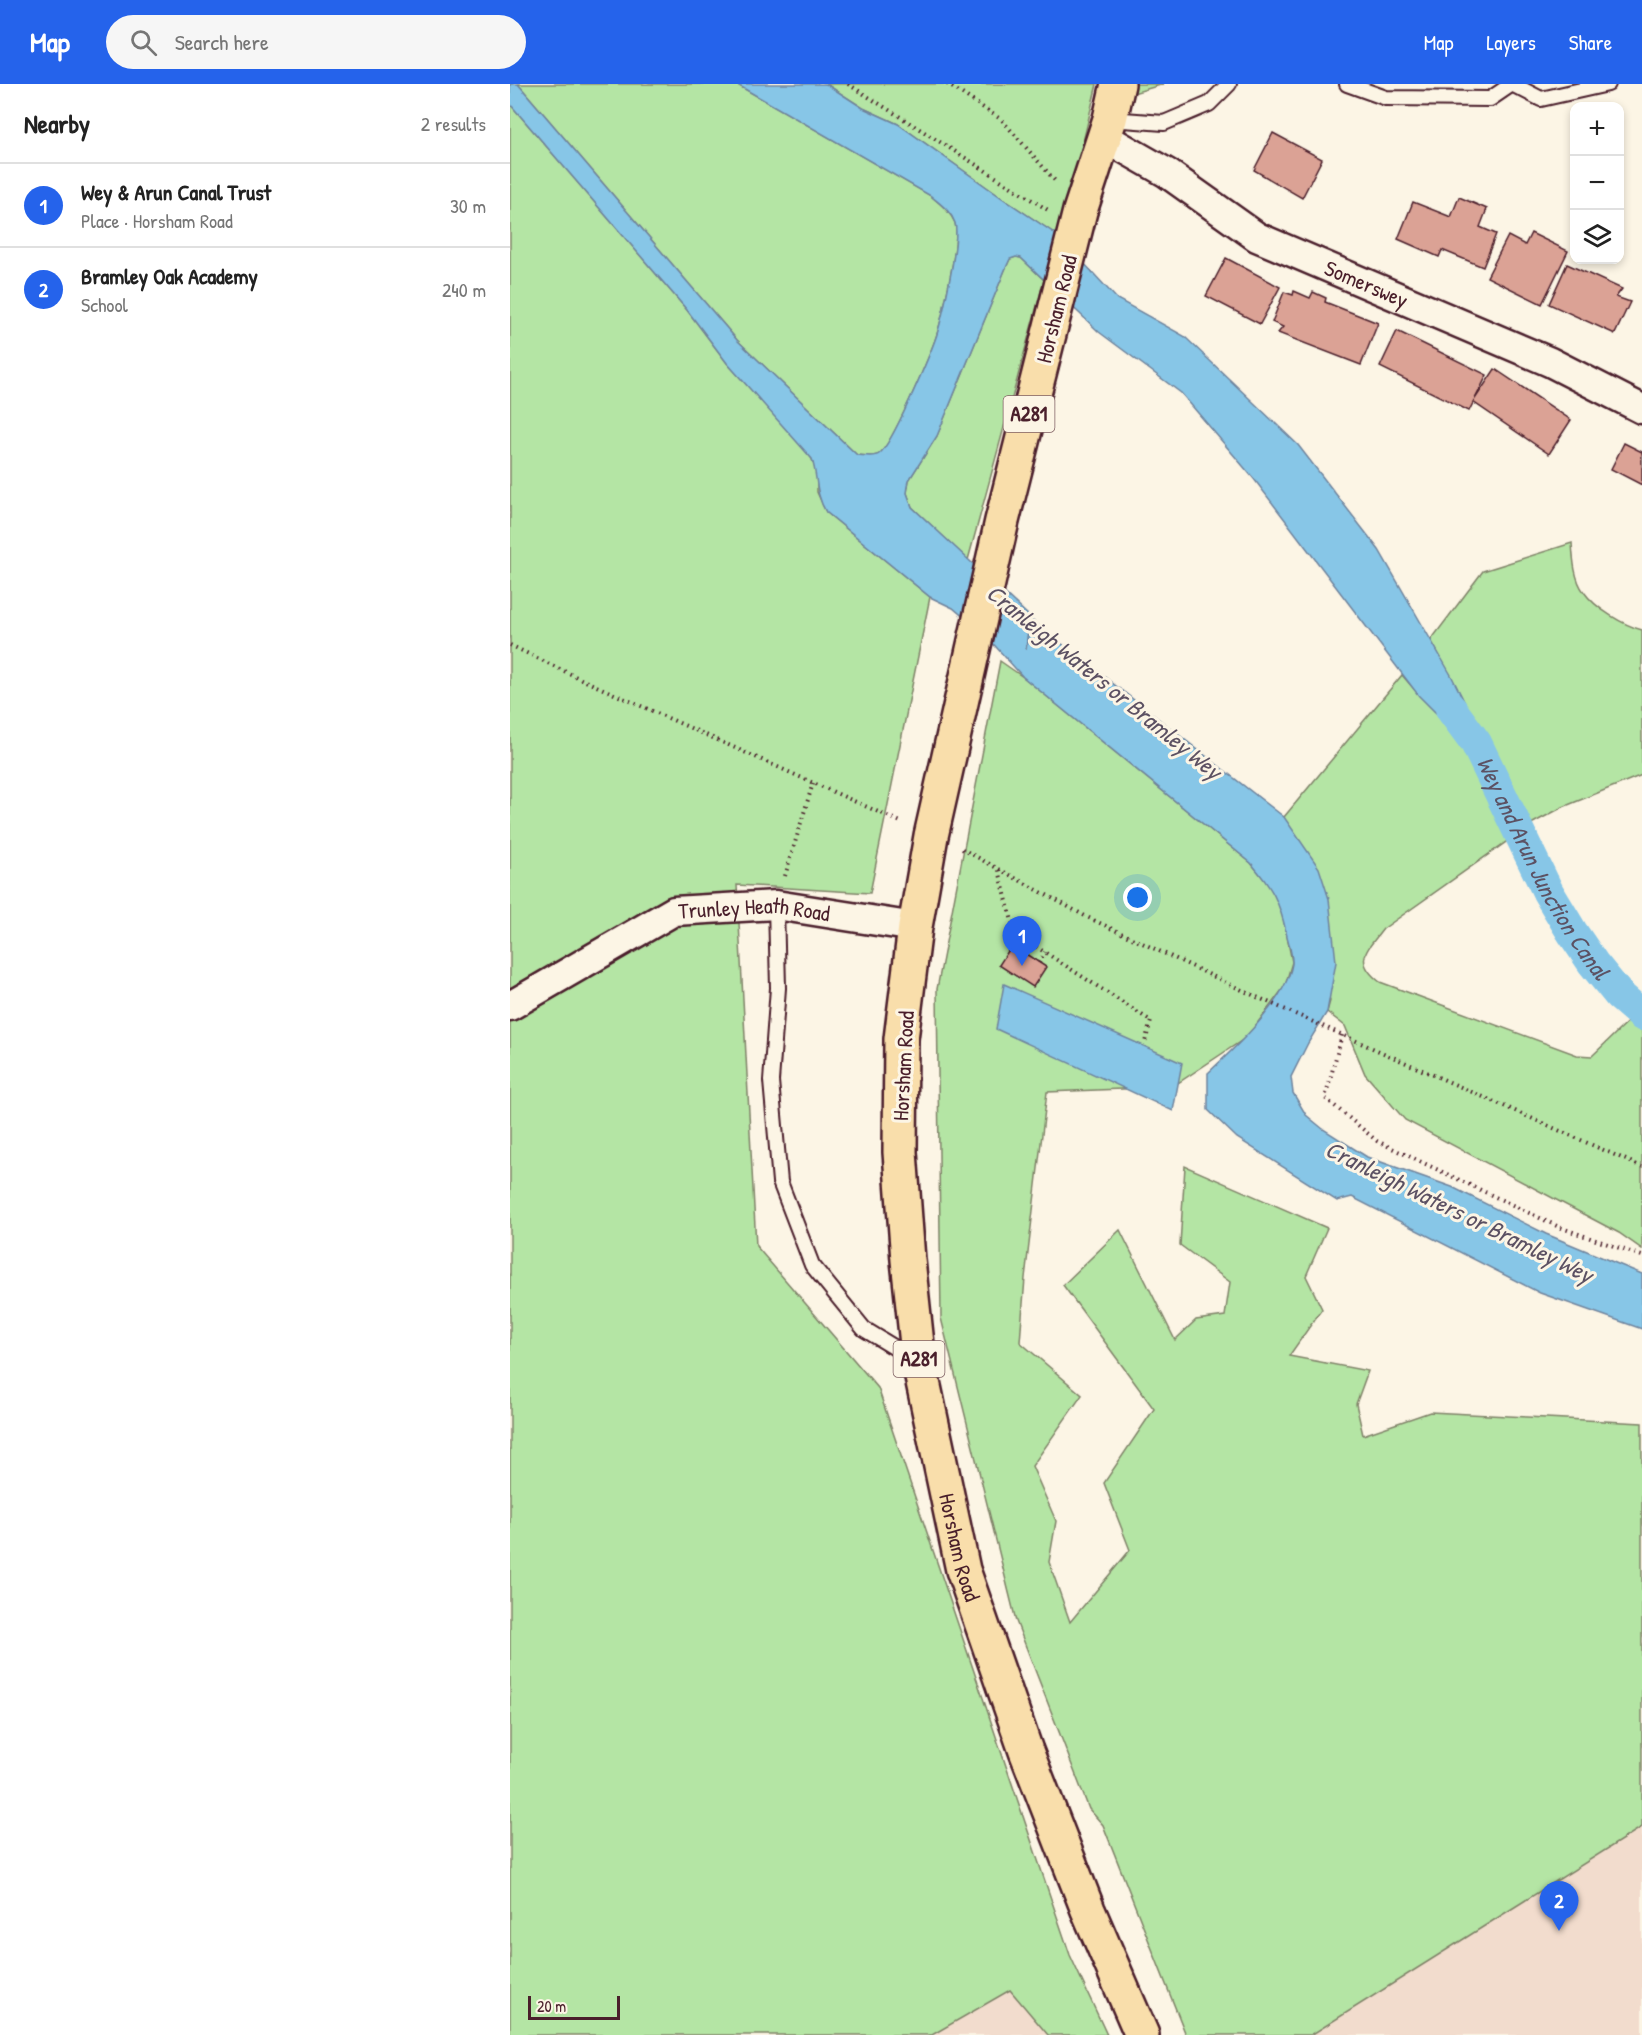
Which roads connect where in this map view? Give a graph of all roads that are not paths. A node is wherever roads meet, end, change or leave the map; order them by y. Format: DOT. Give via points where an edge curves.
graph roads {
  1 [pos="1118,84"];
  2 [pos="1228,84"];
  3 [pos="1347,84"];
  4 [pos="1512,84"];
  5 [pos="1608,84"];
  6 [pos="1107,128"];
  7 [pos="1642,409"];
  8 [pos="776,905"];
  9 [pos="915,927"];
  10 [pos="510,1006"];
  11 [pos="919,1363"];
  12 [pos="1142,2035"];
  1 -- 6 [label="main road, Horsham Road / A281"];
  2 -- 6 [label="lane" via="1209,104 1164,123"];
  3 -- 4 [label="lane" via="1386,98 1479,99 1490,99"];
  4 -- 5 [label="lane" via="1541,99"];
  6 -- 7 [label="street, Somerswey" via="1257,237 1550,362"];
  6 -- 9 [label="main road, Horsham Road / A281" via="1074,213 1056,308 972,652 943,840"];
  8 -- 9 [label="street, Trunley Heath Road"];
  8 -- 10 [label="street, Trunley Heath Road" via="674,911"];
  8 -- 11 [label="lane" via="778,988 771,1081 780,1182 812,1265 864,1329"];
  9 -- 11 [label="main road, Horsham Road / A281" via="901,1039 900,1152"];
  11 -- 12 [label="main road, Horsham Road / A281" via="963,1570 1026,1751"];
}
